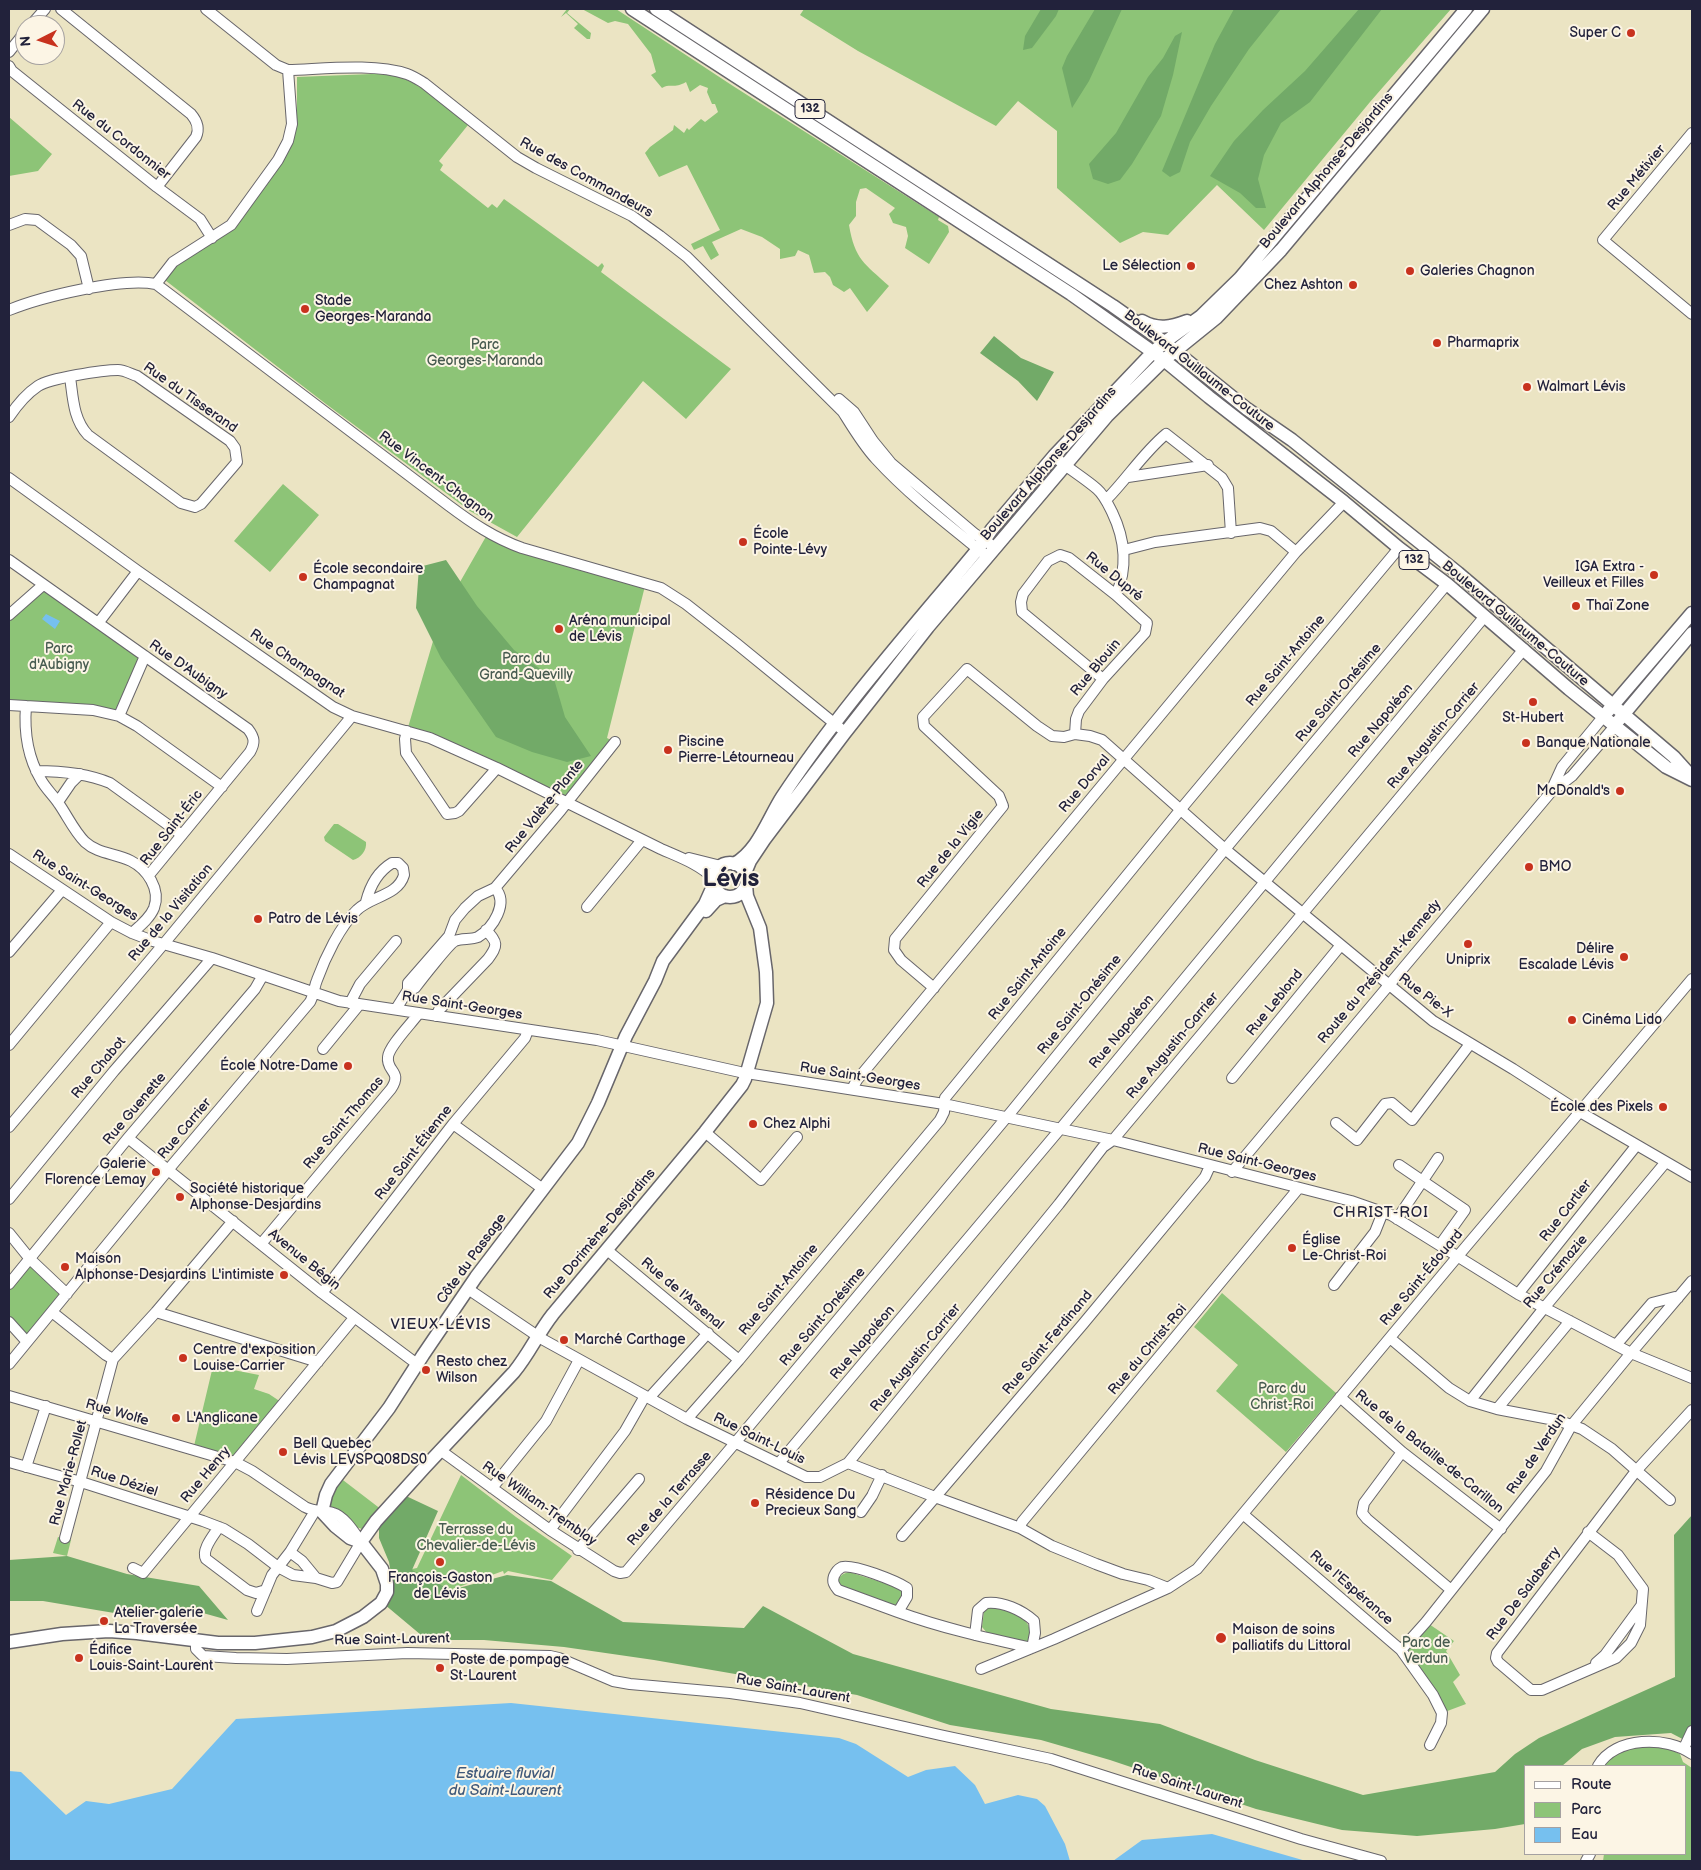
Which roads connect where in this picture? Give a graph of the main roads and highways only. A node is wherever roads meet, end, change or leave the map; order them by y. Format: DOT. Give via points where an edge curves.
graph roads {
  1 [pos="632,9"];
  2 [pos="656,9"];
  3 [pos="1466,9"];
  4 [pos="1483,9"];
  5 [pos="1113,306"];
  6 [pos="1201,316"];
  7 [pos="1164,342"];
  8 [pos="1175,351"];
  9 [pos="1153,352"];
  10 [pos="1164,360"];
  11 [pos="986,548"];
  12 [pos="1692,613"];
  13 [pos="1692,633"];
  14 [pos="1692,645"];
  15 [pos="1677,651"];
  16 [pos="1613,706"];
  17 [pos="1624,715"];
  18 [pos="1603,717"];
  19 [pos="1614,726"];
  20 [pos="1692,779"];
  21 [pos="727,865"];
  22 [pos="745,879"];
  23 [pos="714,881"];
  24 [pos="725,896"];
  25 [pos="655,982"];
  26 [pos="376,1521"];
  27 [pos="361,1542"];
  28 [pos="376,1560"];
  29 [pos="9,1642"];
  1 -- 9 [label="main road, Boulevard Guillaume-Couture / 132" via="1071,294"];
  2 -- 5 [label="main road, Boulevard Guillaume-Couture / 132"];
  3 -- 6 [label="main road, Boulevard Alphonse-Desjardins" via="1240,278"];
  4 -- 8 [label="main road, Boulevard Alphonse-Desjardins" via="1281,250 1216,318"];
  5 -- 6 [label="main road" via="1158,328"];
  5 -- 7 [label="main road, Boulevard Guillaume-Couture / 132"];
  6 -- 7 [label="main road, Boulevard Alphonse-Desjardins"];
  7 -- 8 [label="main road, Boulevard Guillaume-Couture / 132"];
  7 -- 9 [label="main road, Boulevard Alphonse-Desjardins"];
  8 -- 10 [label="main road, Boulevard Alphonse-Desjardins"];
  8 -- 16 [label="main road, Boulevard Guillaume-Couture / 132" via="1458,573"];
  9 -- 10 [label="main road, Boulevard Guillaume-Couture / 132"];
  9 -- 11 [label="main road, Boulevard Alphonse-Desjardins" via="1054,456"];
  10 -- 11 [label="main road, Boulevard Alphonse-Desjardins" via="1107,416 1065,466"];
  10 -- 18 [label="main road, Boulevard Guillaume-Couture / 132" via="1447,584"];
  11 -- 21 [label="main road, Boulevard Alphonse-Desjardins" via="834,723 788,788 754,845 744,857"];
  11 -- 22 [label="main road, Boulevard Alphonse-Desjardins" via="764,840 750,860"];
  12 -- 16 [label="main road, Route du Président-Kennedy"];
  13 -- 15 [label="main road, Route du Président-Kennedy"];
  14 -- 15 [label="main road"];
  15 -- 17 [label="main road, Route du Président-Kennedy"];
  16 -- 17 [label="main road, Boulevard Guillaume-Couture / 132"];
  16 -- 18 [label="main road, Route du Président-Kennedy"];
  17 -- 19 [label="main road, Route du Président-Kennedy"];
  17 -- 20 [label="main road, Boulevard Guillaume-Couture / 132" via="1674,757"];
  18 -- 19 [label="main road, Boulevard Guillaume-Couture / 132"];
  19 -- 20 [label="main road, Boulevard Guillaume-Couture / 132" via="1666,767"];
  21 -- 22 [label="main road" via="742,868"];
  21 -- 23 [label="main road" via="714,873"];
  22 -- 24 [label="main road" via="744,889 736,895"];
  22 -- 26 [label="main road, Rue Dorimène-Desjardins" via="760,928 766,1003 742,1085 553,1314 514,1372"];
  23 -- 24 [label="main road" via="716,890"];
  23 -- 25 [label="main road" via="705,904 666,954"];
  24 -- 25 [label="main road" via="716,900 700,918"];
  25 -- 27 [label="main road, Côte du Passage" via="622,1045 582,1138 468,1289 389,1408 331,1484 319,1511 350,1538"];
  26 -- 27 [label="main road, Rue Dorimène-Desjardins"];
  26 -- 28 [label="main road" via="373,1541"];
  27 -- 28 [label="main road"];
  28 -- 29 [label="main road" via="386,1577 387,1592 381,1604 348,1625 312,1637 237,1643 149,1634 84,1632"];
}
